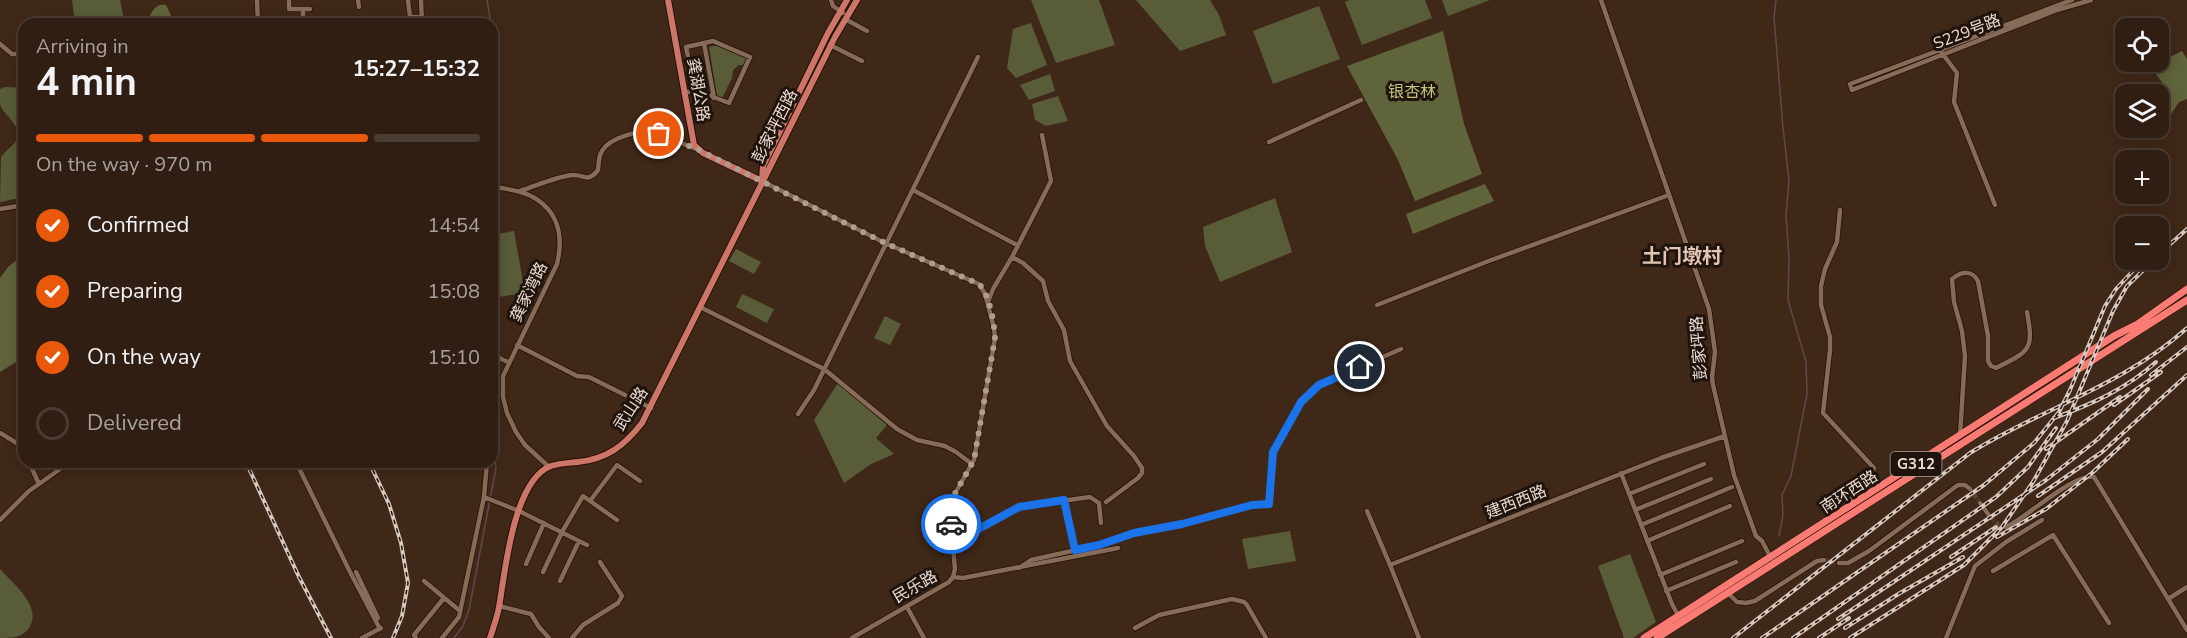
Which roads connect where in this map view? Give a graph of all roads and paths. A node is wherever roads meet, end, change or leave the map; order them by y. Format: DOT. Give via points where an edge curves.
graph roads {
  1 [pos="257,0"];
  2 [pos="289,0"];
  3 [pos="358,0"];
  4 [pos="408,0"];
  5 [pos="421,0"];
  6 [pos="668,0"];
  7 [pos="831,0"];
  8 [pos="848,0"];
  9 [pos="857,0"];
  10 [pos="1601,0"];
  11 [pos="2072,0"];
  12 [pos="2091,0"];
  13 [pos="359,7"];
  14 [pos="303,9"];
  15 [pos="310,9"];
  16 [pos="840,12"];
  17 [pos="422,17"];
  18 [pos="846,17"];
  19 [pos="258,18"];
  20 [pos="303,18"];
  21 [pos="867,31"];
  22 [pos="704,43"];
  23 [pos="0,44"];
  24 [pos="830,45"];
  25 [pos="1941,52"];
  26 [pos="18,54"];
  27 [pos="978,57"];
  28 [pos="862,61"];
  29 [pos="695,90"];
  30 [pos="684,93"];
  31 [pos="714,98"];
  32 [pos="1361,100"];
  33 [pos="1042,135"];
  34 [pos="1269,142"];
  35 [pos="697,149"];
  36 [pos="762,181"];
  37 [pos="498,187"];
  38 [pos="913,190"];
  39 [pos="517,192"];
  40 [pos="1669,195"];
  41 [pos="1995,205"];
  42 [pos="18,207"];
  43 [pos="0,209"];
  44 [pos="1840,210"];
  45 [pos="885,243"];
  46 [pos="1017,245"];
  47 [pos="1012,257"];
  48 [pos="2187,289"];
  49 [pos="2187,300"];
  50 [pos="988,303"];
  51 [pos="1377,305"];
  52 [pos="700,307"];
  53 [pos="2027,312"];
  54 [pos="517,345"];
  55 [pos="1401,349"];
  56 [pos="498,355"];
  57 [pos="508,362"];
  58 [pos="824,369"];
  59 [pos="651,408"];
  60 [pos="798,414"];
  61 [pos="0,433"];
  62 [pos="1725,436"];
  63 [pos="1960,436"];
  64 [pos="18,444"];
  65 [pos="972,464"];
  66 [pos="1704,464"];
  67 [pos="549,467"];
  68 [pos="32,468"];
  69 [pos="62,468"];
  70 [pos="299,468"];
  71 [pos="487,468"];
  72 [pos="1621,473"];
  73 [pos="1711,479"];
  74 [pos="640,481"];
  75 [pos="39,484"];
  76 [pos="1732,487"];
  77 [pos="1970,489"];
  78 [pos="1629,494"];
  79 [pos="485,497"];
  80 [pos="1064,500"];
  81 [pos="590,501"];
  82 [pos="1106,502"];
  83 [pos="1980,503"];
  84 [pos="1730,506"];
  85 [pos="1850,507"];
  86 [pos="1635,510"];
  87 [pos="519,511"];
  88 [pos="1367,511"];
  89 [pos="1991,518"];
  90 [pos="0,520"];
  91 [pos="617,520"];
  92 [pos="2042,520"];
  93 [pos="544,523"];
  94 [pos="1101,523"];
  95 [pos="1641,525"];
  96 [pos="2006,527"];
  97 [pos="561,532"];
  98 [pos="952,537"];
  99 [pos="579,541"];
  100 [pos="1647,541"];
  101 [pos="1742,541"];
  102 [pos="587,544"];
  103 [pos="1118,548"];
  104 [pos="1075,550"];
  105 [pos="1771,558"];
  106 [pos="1824,560"];
  107 [pos="600,562"];
  108 [pos="1736,562"];
  109 [pos="1839,563"];
  110 [pos="526,564"];
  111 [pos="1390,565"];
  112 [pos="1019,568"];
  113 [pos="1993,571"];
  114 [pos="356,572"];
  115 [pos="543,572"];
  116 [pos="1660,575"];
  117 [pos="953,577"];
  118 [pos="424,581"];
  119 [pos="560,581"];
  120 [pos="2187,587"];
  121 [pos="1666,591"];
  122 [pos="1728,593"];
  123 [pos="444,598"];
  124 [pos="2168,599"];
  125 [pos="499,606"];
  126 [pos="907,607"];
  127 [pos="460,611"];
  128 [pos="1680,619"];
  129 [pos="2109,623"];
  130 [pos="2185,624"];
  131 [pos="1135,628"];
  132 [pos="380,629"];
  133 [pos="2187,630"];
  134 [pos="362,638"];
  135 [pos="416,638"];
  136 [pos="442,638"];
  137 [pos="490,638"];
  138 [pos="549,638"];
  139 [pos="572,638"];
  140 [pos="852,638"];
  141 [pos="924,638"];
  142 [pos="1266,638"];
  143 [pos="1419,638"];
  144 [pos="1644,638"];
  145 [pos="1658,638"];
  146 [pos="1946,638"];
  1 -- 19 [label="street"];
  2 -- 14 [label="street" via="289,9"];
  3 -- 13 [label="street"];
  4 -- 17 [label="street" via="410,17"];
  5 -- 17 [label="street"];
  6 -- 30 [label="main road, 龚湖公路"];
  7 -- 16 [label="street"];
  8 -- 16 [label="main road, 彭家坪西路"];
  9 -- 18 [label="main road, 彭家坪西路"];
  10 -- 40 [label="street, 彭家坪路"];
  11 -- 25 [label="street, S229号路"];
  12 -- 25 [label="street, S229号路"];
  14 -- 15 [label="street"];
  14 -- 20 [label="street"];
  16 -- 18 [label="street"];
  16 -- 36 [label="main road, 彭家坪西路" via="763,166"];
  18 -- 21 [label="street"];
  18 -- 24 [label="main road, 彭家坪西路"];
  22 -- 29 [label="street" via="686,46"];
  22 -- 31 [label="street"];
  22 -- 31 [label="street" via="713,41 750,57 729,103"];
  23 -- 26 [label="street"];
  24 -- 28 [label="street"];
  24 -- 36 [label="main road, 彭家坪西路"];
  25 -- 25 [label="street, S229号路" via="1852,90 1850,84"];
  25 -- 41 [label="street" via="1957,73 1954,102"];
  27 -- 38 [label="street"];
  29 -- 30 [label="street"];
  29 -- 31 [label="street"];
  30 -- 35 [label="main road, 龚湖公路"];
  32 -- 34 [label="street"];
  33 -- 46 [label="street" via="1051,181"];
  35 -- 36 [label="main road"];
  35 -- 39 [label="street" via="651,131 644,132 606,146 598,170 588,178 572,176"];
  36 -- 45 [label="street, 民乐路"];
  36 -- 52 [label="main road, 武山路"];
  37 -- 39 [label="street, 龚家湾路"];
  38 -- 45 [label="street"];
  38 -- 46 [label="street"];
  39 -- 54 [label="street, 龚家湾路" via="536,199 548,211 561,240 557,264"];
  40 -- 51 [label="street"];
  40 -- 62 [label="street, 彭家坪路" via="1709,309 1715,352 1712,378"];
  42 -- 43 [label="street"];
  44 -- 85 [label="street" via="1837,242 1821,286 1821,304 1830,337 1823,413 1875,468 1850,499"];
  45 -- 50 [label="street, 民乐路" via="979,284"];
  45 -- 58 [label="street"];
  46 -- 47 [label="street"];
  47 -- 50 [label="street"];
  47 -- 82 [label="street" via="1030,267 1043,281 1048,301 1064,330 1070,361 1107,426 1142,468 1138,478"];
  48 -- 63 [label="highway, 南环西路 / G312"];
  49 -- 122 [label="highway, 南环西路 / G312"];
  50 -- 65 [label="street, 民乐路" via="995,338"];
  52 -- 58 [label="street"];
  52 -- 59 [label="main road, 武山路"];
  53 -- 63 [label="street" via="2031,336 2027,349 1996,368 1991,366 1978,281 1970,272 1952,279 1965,356"];
  54 -- 57 [label="street, 龚家湾路"];
  54 -- 59 [label="street"];
  55 -- 104 [label="street" via="1319,385 1301,402 1273,452 1269,504"];
  56 -- 57 [label="street"];
  57 -- 67 [label="street, 龚家湾路" via="503,375 507,413 525,445"];
  58 -- 60 [label="street"];
  58 -- 65 [label="street" via="897,429 917,440 951,449"];
  59 -- 67 [label="main road, 武山路" via="634,433 612,453"];
  61 -- 64 [label="street"];
  62 -- 72 [label="street, 建西西路"];
  62 -- 105 [label="street, 彭家坪路" via="1748,517"];
  63 -- 85 [label="highway, 南环西路 / G312"];
  65 -- 98 [label="street, 民乐路" via="949,504"];
  66 -- 78 [label="street"];
  67 -- 87 [label="main road" via="534,480"];
  68 -- 75 [label="street"];
  69 -- 75 [label="street"];
  70 -- 132 [label="street"];
  71 -- 79 [label="street"];
  72 -- 78 [label="street"];
  72 -- 111 [label="street, 建西西路"];
  73 -- 86 [label="street"];
  74 -- 81 [label="street" via="616,465"];
  75 -- 90 [label="street"];
  76 -- 95 [label="street"];
  77 -- 109 [label="street" via="1959,485 1862,555"];
  78 -- 86 [label="street"];
  79 -- 87 [label="street"];
  79 -- 127 [label="street"];
  80 -- 94 [label="street" via="1090,496 1096,499"];
  80 -- 98 [label="street" via="1019,507 971,533"];
  80 -- 104 [label="street"];
  81 -- 91 [label="street"];
  81 -- 97 [label="street" via="583,496"];
  83 -- 89 [label="street"];
  84 -- 100 [label="street"];
  85 -- 105 [label="highway, 南环西路 / G312"];
  86 -- 95 [label="street"];
  87 -- 93 [label="street"];
  87 -- 125 [label="main road" via="508,544"];
  88 -- 111 [label="street"];
  92 -- 146 [label="street" via="1975,566"];
  93 -- 97 [label="street"];
  93 -- 110 [label="street"];
  95 -- 100 [label="street"];
  96 -- 124 [label="street" via="2073,482 2094,477"];
  97 -- 99 [label="street"];
  97 -- 115 [label="street"];
  98 -- 117 [label="street, 民乐路"];
  99 -- 102 [label="street"];
  99 -- 119 [label="street"];
  100 -- 116 [label="street"];
  101 -- 116 [label="street"];
  103 -- 112 [label="street"];
  104 -- 112 [label="street" via="1031,560"];
  105 -- 128 [label="highway, 南环西路 / G312"];
  106 -- 122 [label="street" via="1752,602 1737,602"];
  107 -- 139 [label="street" via="622,596"];
  108 -- 121 [label="street"];
  111 -- 143 [label="street"];
  112 -- 117 [label="street"];
  113 -- 129 [label="street" via="2053,535"];
  114 -- 132 [label="street"];
  116 -- 121 [label="street"];
  117 -- 126 [label="street, 民乐路"];
  118 -- 123 [label="street"];
  120 -- 124 [label="street"];
  121 -- 128 [label="street"];
  122 -- 128 [label="highway, 南环西路 / G312"];
  123 -- 127 [label="street"];
  123 -- 135 [label="street" via="414,635"];
  124 -- 130 [label="street"];
  125 -- 137 [label="main road"];
  125 -- 138 [label="street" via="531,614"];
  126 -- 140 [label="street, 民乐路"];
  126 -- 141 [label="street"];
  127 -- 136 [label="street"];
  128 -- 144 [label="highway, 南环西路 / G312"];
  128 -- 145 [label="highway, 南环西路 / G312"];
  130 -- 133 [label="street"];
  131 -- 142 [label="street" via="1159,615 1232,599 1247,605"];
  132 -- 134 [label="street"];
}
